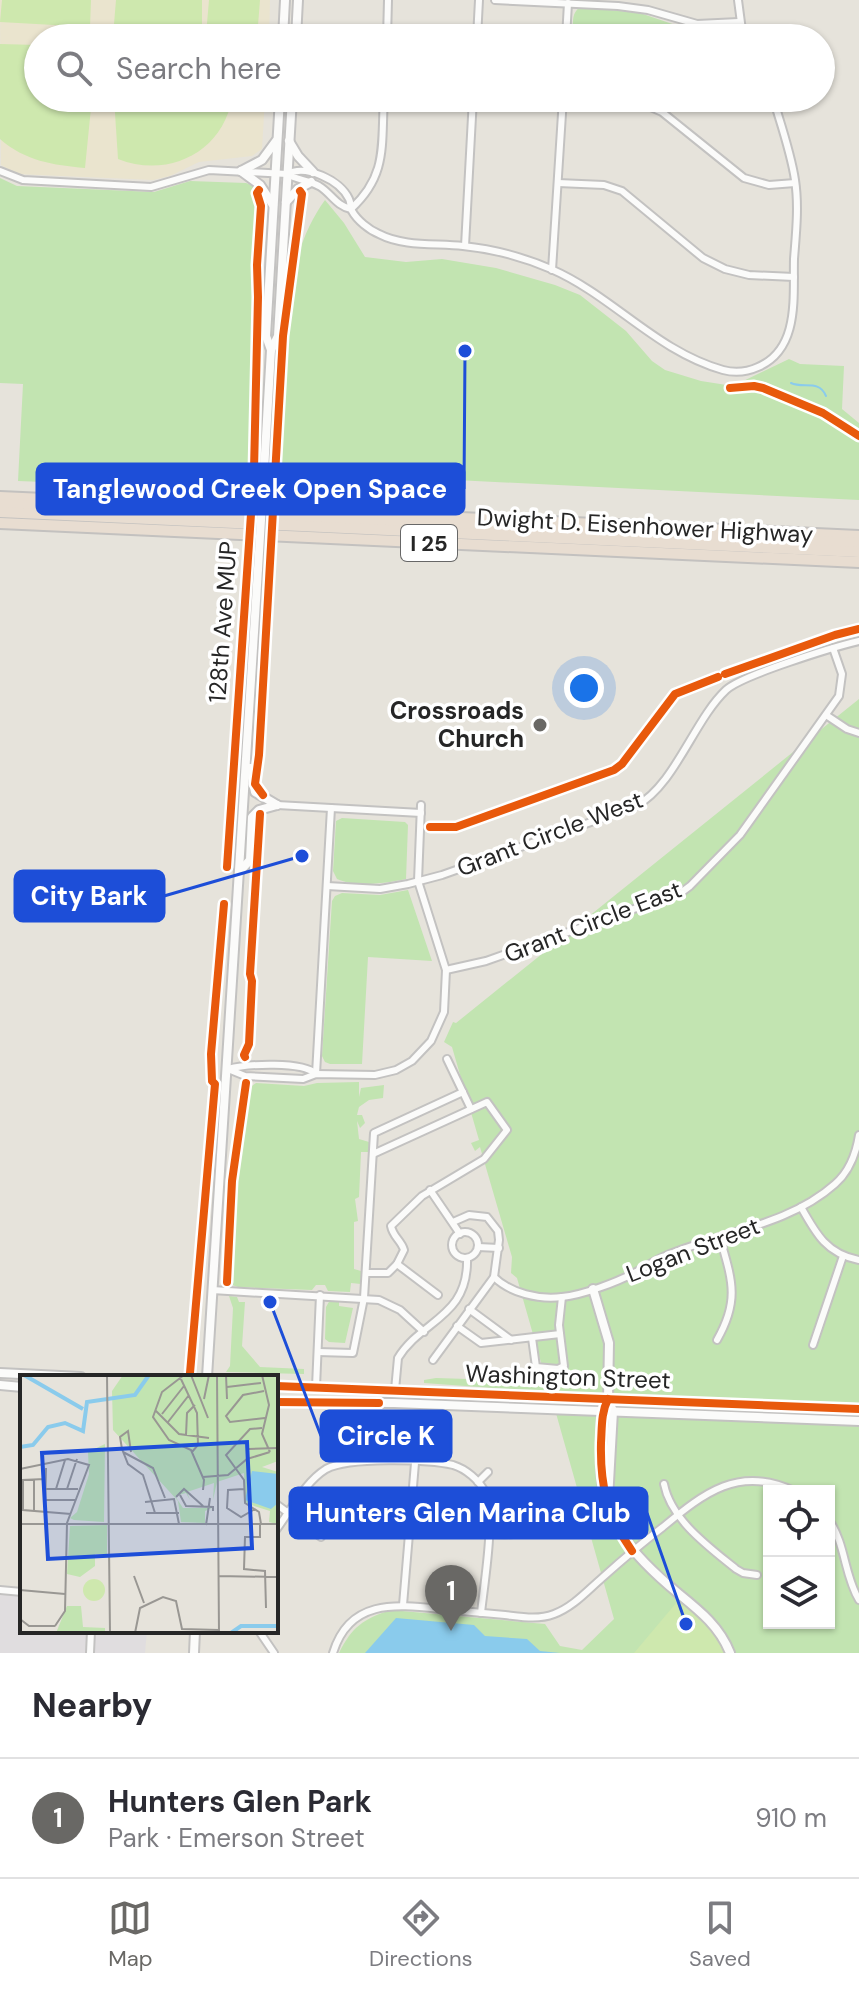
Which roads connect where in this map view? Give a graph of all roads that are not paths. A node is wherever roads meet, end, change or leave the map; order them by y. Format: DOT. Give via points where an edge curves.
graph roads {
  1 [pos="285,0"];
  2 [pos="298,0"];
  3 [pos="388,0"];
  4 [pos="479,0"];
  5 [pos="495,0"];
  6 [pos="648,0"];
  7 [pos="738,0"];
  8 [pos="568,3"];
  9 [pos="648,10"];
  10 [pos="739,22"];
  11 [pos="284,24"];
  12 [pos="297,24"];
  13 [pos="387,24"];
  14 [pos="478,24"];
  15 [pos="567,24"];
  16 [pos="279,112"];
  17 [pos="291,112"];
  18 [pos="383,112"];
  19 [pos="472,112"];
  20 [pos="562,112"];
  21 [pos="662,112"];
  22 [pos="777,112"];
  23 [pos="278,138"];
  24 [pos="289,141"];
  25 [pos="0,171"];
  26 [pos="241,171"];
  27 [pos="313,172"];
  28 [pos="275,173"];
  29 [pos="287,174"];
  30 [pos="311,182"];
  31 [pos="558,183"];
  32 [pos="795,183"];
  33 [pos="286,203"];
  34 [pos="274,205"];
  35 [pos="351,209"];
  36 [pos="465,246"];
  37 [pos="552,270"];
  38 [pos="794,277"];
  39 [pos="271,350"];
  40 [pos="0,497"];
  41 [pos="0,504"];
  42 [pos="0,512"];
  43 [pos="0,523"];
  44 [pos="859,536"];
  45 [pos="859,543"];
  46 [pos="859,552"];
  47 [pos="859,562"];
  48 [pos="859,641"];
  49 [pos="833,648"];
  50 [pos="826,715"];
  51 [pos="859,733"];
  52 [pos="247,748"];
  53 [pos="277,805"];
  54 [pos="331,808"];
  55 [pos="240,872"];
  56 [pos="418,881"];
  57 [pos="327,886"];
  58 [pos="446,970"];
  59 [pos="447,1059"];
  60 [pos="228,1069"];
  61 [pos="316,1074"];
  62 [pos="463,1092"];
  63 [pos="471,1109"];
  64 [pos="859,1135"];
  65 [pos="373,1154"];
  66 [pos="430,1190"];
  67 [pos="801,1207"];
  68 [pos="453,1222"];
  69 [pos="460,1234"];
  70 [pos="720,1238"];
  71 [pos="478,1247"];
  72 [pos="499,1248"];
  73 [pos="843,1256"];
  74 [pos="467,1258"];
  75 [pos="859,1260"];
  76 [pos="397,1264"];
  77 [pos="366,1273"];
  78 [pos="494,1277"];
  79 [pos="593,1289"];
  80 [pos="212,1290"];
  81 [pos="320,1295"];
  82 [pos="438,1295"];
  83 [pos="562,1297"];
  84 [pos="364,1298"];
  85 [pos="469,1309"];
  86 [pos="457,1326"];
  87 [pos="424,1332"];
  88 [pos="560,1334"];
  89 [pos="532,1338"];
  90 [pos="511,1340"];
  91 [pos="717,1340"];
  92 [pos="813,1345"];
  93 [pos="318,1352"];
  94 [pos="433,1360"];
  95 [pos="0,1373"];
  96 [pos="40,1375"];
  97 [pos="207,1375"];
  98 [pos="0,1385"];
  99 [pos="278,1386"];
  100 [pos="20,1387"];
  101 [pos="316,1387"];
  102 [pos="395,1390"];
  103 [pos="608,1399"];
  104 [pos="278,1402"];
  105 [pos="394,1403"];
  106 [pos="859,1409"];
  107 [pos="608,1410"];
  108 [pos="859,1421"];
  109 [pos="415,1463"];
  110 [pos="488,1472"];
  111 [pos="478,1482"];
  112 [pos="664,1484"];
  113 [pos="773,1485"];
  114 [pos="556,1503"];
  115 [pos="278,1505"];
  116 [pos="289,1513"];
  117 [pos="678,1514"];
  118 [pos="278,1527"];
  119 [pos="835,1532"];
  120 [pos="488,1534"];
  121 [pos="321,1537"];
  122 [pos="632,1551"];
  123 [pos="757,1575"];
  124 [pos="0,1590"];
  125 [pos="20,1592"];
  126 [pos="859,1600"];
  127 [pos="403,1605"];
  128 [pos="481,1613"];
  129 [pos="91,1633"];
  130 [pos="195,1633"];
  131 [pos="260,1633"];
  132 [pos="90,1653"];
  133 [pos="194,1653"];
  134 [pos="274,1653"];
  135 [pos="333,1653"];
  136 [pos="730,1653"];
  1 -- 11 [label="main road"];
  2 -- 12 [label="main road"];
  3 -- 13 [label="street"];
  4 -- 14 [label="street"];
  5 -- 8 [label="street"];
  6 -- 9 [label="street"];
  7 -- 10 [label="street"];
  8 -- 9 [label="street"];
  8 -- 15 [label="street"];
  9 -- 10 [label="street" via="697,24"];
  16 -- 23 [label="main road"];
  17 -- 24 [label="main road"];
  18 -- 35 [label="street" via="378,173"];
  19 -- 36 [label="street"];
  20 -- 31 [label="street"];
  21 -- 32 [label="street" via="744,178 769,185"];
  22 -- 32 [label="street"];
  23 -- 26 [label="main road" via="262,160"];
  23 -- 28 [label="main road"];
  24 -- 27 [label="main road"];
  24 -- 29 [label="main road"];
  25 -- 26 [label="street" via="23,180 151,187 203,171"];
  26 -- 28 [label="street"];
  26 -- 34 [label="main road"];
  27 -- 29 [label="street" via="296,169"];
  27 -- 35 [label="street" via="339,188"];
  28 -- 29 [label="street"];
  28 -- 34 [label="main road"];
  29 -- 30 [label="street"];
  29 -- 33 [label="main road"];
  30 -- 33 [label="main road"];
  30 -- 35 [label="street"];
  31 -- 37 [label="street"];
  31 -- 38 [label="street" via="617,189 703,258 725,269"];
  32 -- 38 [label="street"];
  33 -- 39 [label="main road" via="278,336"];
  34 -- 39 [label="main road" via="266,336"];
  35 -- 36 [label="street" via="386,237"];
  36 -- 37 [label="street"];
  37 -- 38 [label="street" via="591,290 680,354 734,372 755,369 782,348 789,333"];
  39 -- 52 [label="main road, bridge"];
  40 -- 44 [label="highway, Dwight D. Eisenhower Highway / I 25"];
  41 -- 45 [label="highway"];
  42 -- 46 [label="highway"];
  43 -- 47 [label="highway, Dwight D. Eisenhower Highway / I 25"];
  48 -- 49 [label="street, Grant Circle West"];
  49 -- 50 [label="street, Grant Circle East" via="841,685"];
  49 -- 56 [label="street, Grant Circle West" via="730,687 645,801"];
  50 -- 51 [label="street"];
  50 -- 58 [label="street, Grant Circle East" via="740,835 682,892 486,961"];
  52 -- 53 [label="main road" via="255,792"];
  52 -- 55 [label="main road"];
  53 -- 54 [label="street"];
  53 -- 55 [label="main road" via="252,817 250,860"];
  54 -- 56 [label="street" via="421,809"];
  54 -- 57 [label="street"];
  55 -- 60 [label="main road"];
  56 -- 57 [label="street, Grant Circle West" via="380,889"];
  56 -- 58 [label="street"];
  57 -- 61 [label="street"];
  58 -- 61 [label="street" via="440,1024 412,1061 375,1075"];
  59 -- 62 [label="street"];
  60 -- 61 [label="street" via="245,1076 303,1079"];
  60 -- 61 [label="street" via="308,1068"];
  60 -- 80 [label="main road"];
  62 -- 63 [label="street"];
  62 -- 65 [label="street" via="374,1133"];
  63 -- 65 [label="street"];
  63 -- 66 [label="street" via="490,1103 507,1130 484,1159"];
  64 -- 67 [label="street, Logan Street" via="840,1179"];
  65 -- 77 [label="street"];
  66 -- 68 [label="street"];
  66 -- 76 [label="street" via="391,1226 404,1250"];
  67 -- 70 [label="street, Logan Street"];
  67 -- 73 [label="street" via="820,1240"];
  68 -- 69 [label="street"];
  68 -- 72 [label="street" via="469,1215 487,1217 498,1231"];
  69 -- 71 [label="street" via="471,1234"];
  69 -- 74 [label="street" via="453,1249"];
  70 -- 79 [label="street, Logan Street"];
  70 -- 91 [label="street" via="733,1294"];
  71 -- 72 [label="street"];
  71 -- 74 [label="street"];
  72 -- 78 [label="street"];
  73 -- 75 [label="street"];
  73 -- 92 [label="street"];
  74 -- 87 [label="street" via="460,1294"];
  76 -- 77 [label="street" via="388,1273"];
  76 -- 82 [label="street"];
  77 -- 84 [label="street"];
  78 -- 83 [label="street, Logan Street" via="527,1295"];
  78 -- 85 [label="street"];
  79 -- 83 [label="street, Logan Street"];
  79 -- 103 [label="main road" via="609,1343"];
  80 -- 81 [label="street"];
  80 -- 97 [label="main road"];
  81 -- 84 [label="street"];
  81 -- 93 [label="street"];
  83 -- 88 [label="street"];
  84 -- 87 [label="street" via="390,1304"];
  84 -- 93 [label="street" via="353,1353"];
  85 -- 86 [label="street"];
  85 -- 90 [label="street"];
  86 -- 90 [label="street" via="481,1343"];
  86 -- 94 [label="street"];
  87 -- 102 [label="street" via="398,1358"];
  88 -- 89 [label="street"];
  88 -- 89 [label="street" via="564,1366 558,1369 536,1367"];
  89 -- 90 [label="street"];
  93 -- 101 [label="street"];
  95 -- 96 [label="main road"];
  98 -- 100 [label="main road"];
  99 -- 101 [label="main road, Washington Street"];
  101 -- 102 [label="main road, Washington Street"];
  102 -- 103 [label="main road, Washington Street"];
  102 -- 105 [label="main road"];
  103 -- 106 [label="main road, Washington Street"];
  103 -- 107 [label="main road"];
  104 -- 105 [label="main road, Washington Street"];
  105 -- 107 [label="main road, Washington Street"];
  107 -- 108 [label="main road, Washington Street"];
  107 -- 122 [label="main road" via="601,1476 615,1523"];
  109 -- 111 [label="street" via="457,1467"];
  109 -- 116 [label="street" via="337,1464 310,1482"];
  109 -- 127 [label="street"];
  110 -- 111 [label="street"];
  111 -- 120 [label="street" via="489,1503"];
  112 -- 117 [label="street"];
  113 -- 117 [label="street" via="734,1483 707,1493"];
  114 -- 120 [label="street" via="527,1533"];
  115 -- 116 [label="street"];
  116 -- 118 [label="street"];
  116 -- 121 [label="street"];
  117 -- 122 [label="street"];
  117 -- 123 [label="street" via="736,1569"];
  119 -- 126 [label="street"];
  120 -- 128 [label="street"];
  122 -- 128 [label="street" via="575,1602 552,1615"];
  122 -- 136 [label="main road" via="708,1618"];
  124 -- 125 [label="street"];
  127 -- 128 [label="street"];
  127 -- 135 [label="street" via="377,1608 356,1618"];
  129 -- 132 [label="street"];
  130 -- 133 [label="main road"];
  131 -- 134 [label="street"];
}
